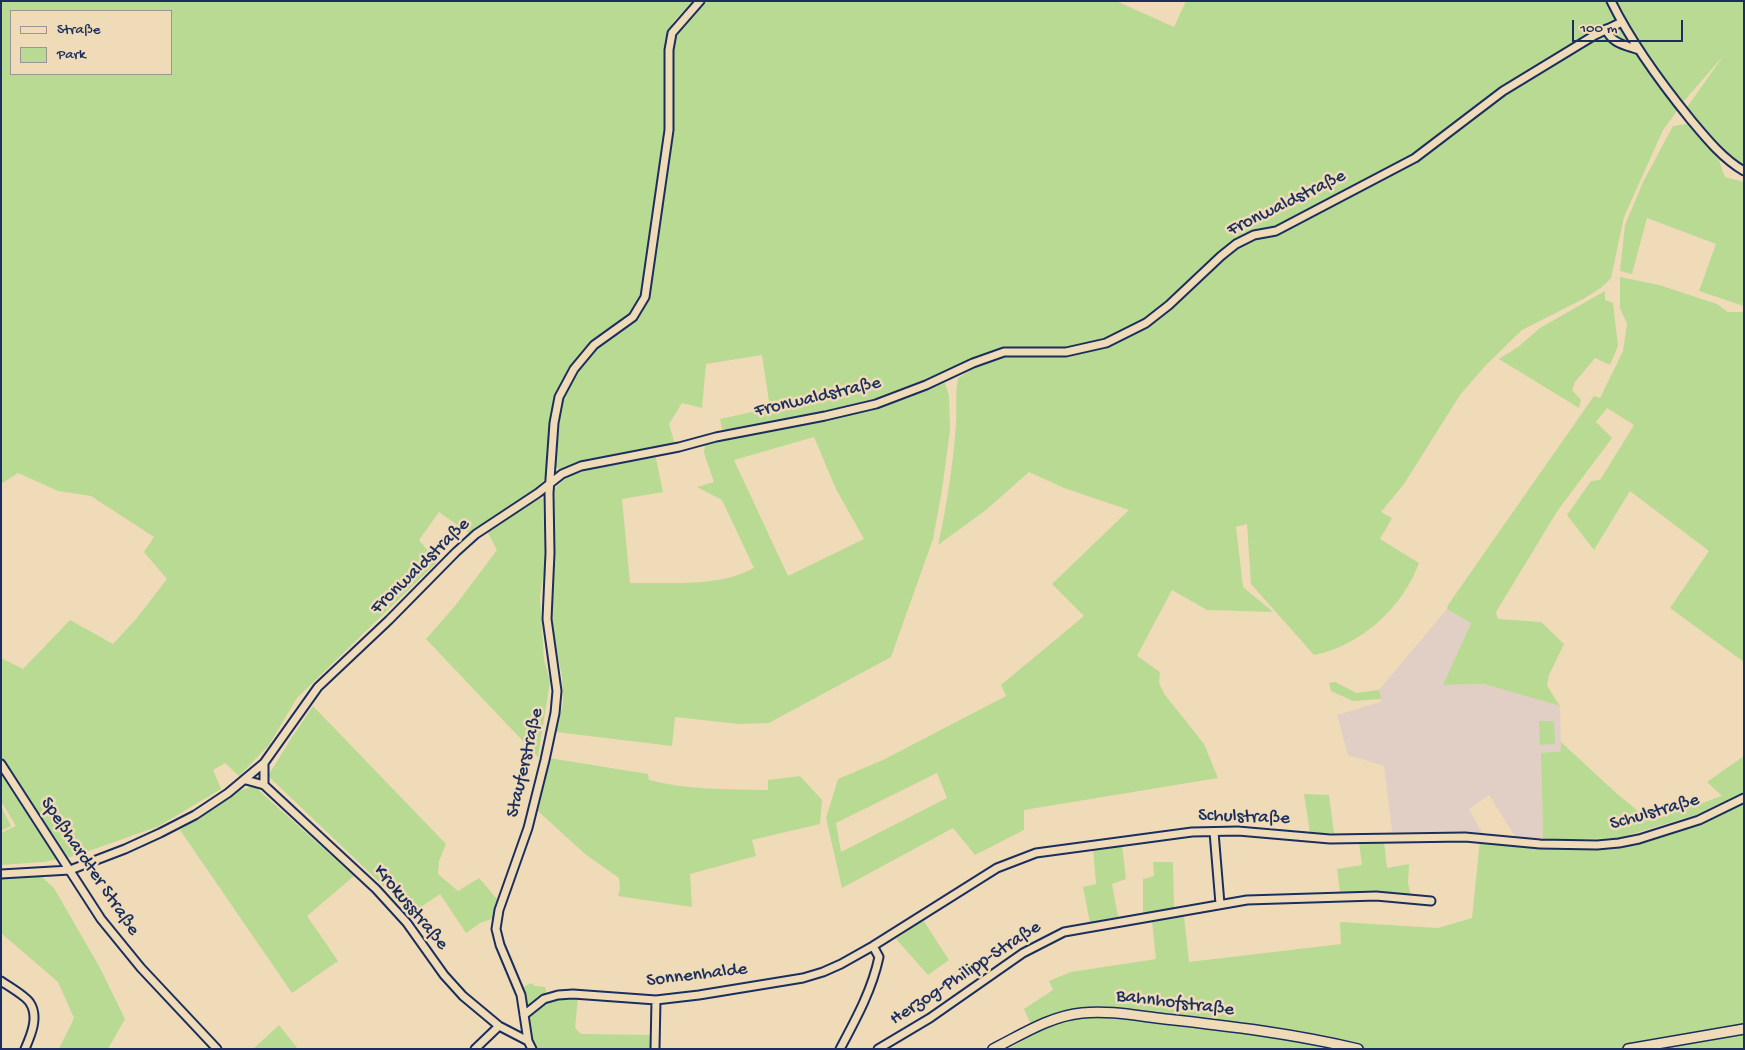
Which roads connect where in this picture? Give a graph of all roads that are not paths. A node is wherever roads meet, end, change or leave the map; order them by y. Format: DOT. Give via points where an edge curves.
graph roads {
  1 [pos="700,1"];
  2 [pos="1612,1"];
  3 [pos="1622,22"];
  4 [pos="1606,29"];
  5 [pos="1639,50"];
  6 [pos="1744,171"];
  7 [pos="550,484"];
  8 [pos="264,763"];
  9 [pos="1,764"];
  10 [pos="246,780"];
  11 [pos="264,785"];
  12 [pos="1744,798"];
  13 [pos="1214,832"];
  14 [pos="70,870"];
  15 [pos="1,874"];
  16 [pos="1431,901"];
  17 [pos="1220,904"];
  18 [pos="872,946"];
  19 [pos="1,981"];
  20 [pos="656,1000"];
  21 [pos="524,1015"];
  22 [pos="498,1026"];
  23 [pos="1744,1029"];
  24 [pos="528,1041"];
  25 [pos="25,1049"];
  26 [pos="217,1049"];
  27 [pos="476,1049"];
  28 [pos="532,1049"];
  29 [pos="655,1049"];
  30 [pos="840,1049"];
  31 [pos="878,1049"];
  32 [pos="994,1049"];
  33 [pos="1358,1049"];
  34 [pos="1628,1049"];
  1 -- 7 [label="street, Stauferstraße" via="672,33 669,130 645,297 633,317 594,345 564,387 554,423"];
  2 -- 3 [label="street"];
  3 -- 4 [label="street, Fronwaldstraße"];
  3 -- 5 [label="street"];
  4 -- 5 [label="street" via="1609,38"];
  4 -- 7 [label="street, Fronwaldstraße" via="1503,92 1415,158 1276,231 1254,235 1236,244 1146,323 1106,343 1066,352 1004,352 876,404 580,466"];
  5 -- 6 [label="street" via="1668,92 1708,140"];
  7 -- 8 [label="street, Fronwaldstraße" via="476,534 456,552 318,687"];
  7 -- 21 [label="street, Stauferstraße" via="547,619 556,675 556,698 528,828 499,910 496,929 522,995"];
  8 -- 10 [label="street, Fronwaldstraße"];
  8 -- 11 [label="street"];
  9 -- 14 [label="street, Speßhardter Straße"];
  10 -- 11 [label="street, Krokusstraße"];
  10 -- 14 [label="street, Fronwaldstraße" via="195,815 160,833"];
  11 -- 22 [label="street, Krokusstraße" via="376,889 407,923 444,975"];
  12 -- 13 [label="street, Schulstraße" via="1700,820 1611,844 1533,843 1465,837 1330,839"];
  13 -- 17 [label="street"];
  13 -- 18 [label="street, Schulstraße" via="1192,832 1030,855 997,868"];
  14 -- 15 [label="street, Fronwaldstraße"];
  14 -- 26 [label="street, Speßhardter Straße" via="101,919 141,968"];
  16 -- 17 [label="street, Herzog-Philipp-Straße" via="1376,896 1248,900"];
  17 -- 31 [label="street, Herzog-Philipp-Straße" via="1064,932 1023,953 930,1018"];
  18 -- 20 [label="street, Sonnenhalde" via="841,964 803,978"];
  18 -- 30 [label="street" via="879,956 872,983"];
  19 -- 25 [label="street" via="31,1004 35,1018"];
  20 -- 21 [label="street, Sonnenhalde" via="558,995 544,999"];
  20 -- 29 [label="street"];
  21 -- 24 [label="street, Stauferstraße"];
  22 -- 24 [label="street, Krokusstraße"];
  22 -- 27 [label="street"];
  23 -- 34 [label="street"];
  24 -- 28 [label="street"];
  32 -- 33 [label="street, Bahnhofstraße" via="1061,1017 1105,1012 1281,1034"];
}
